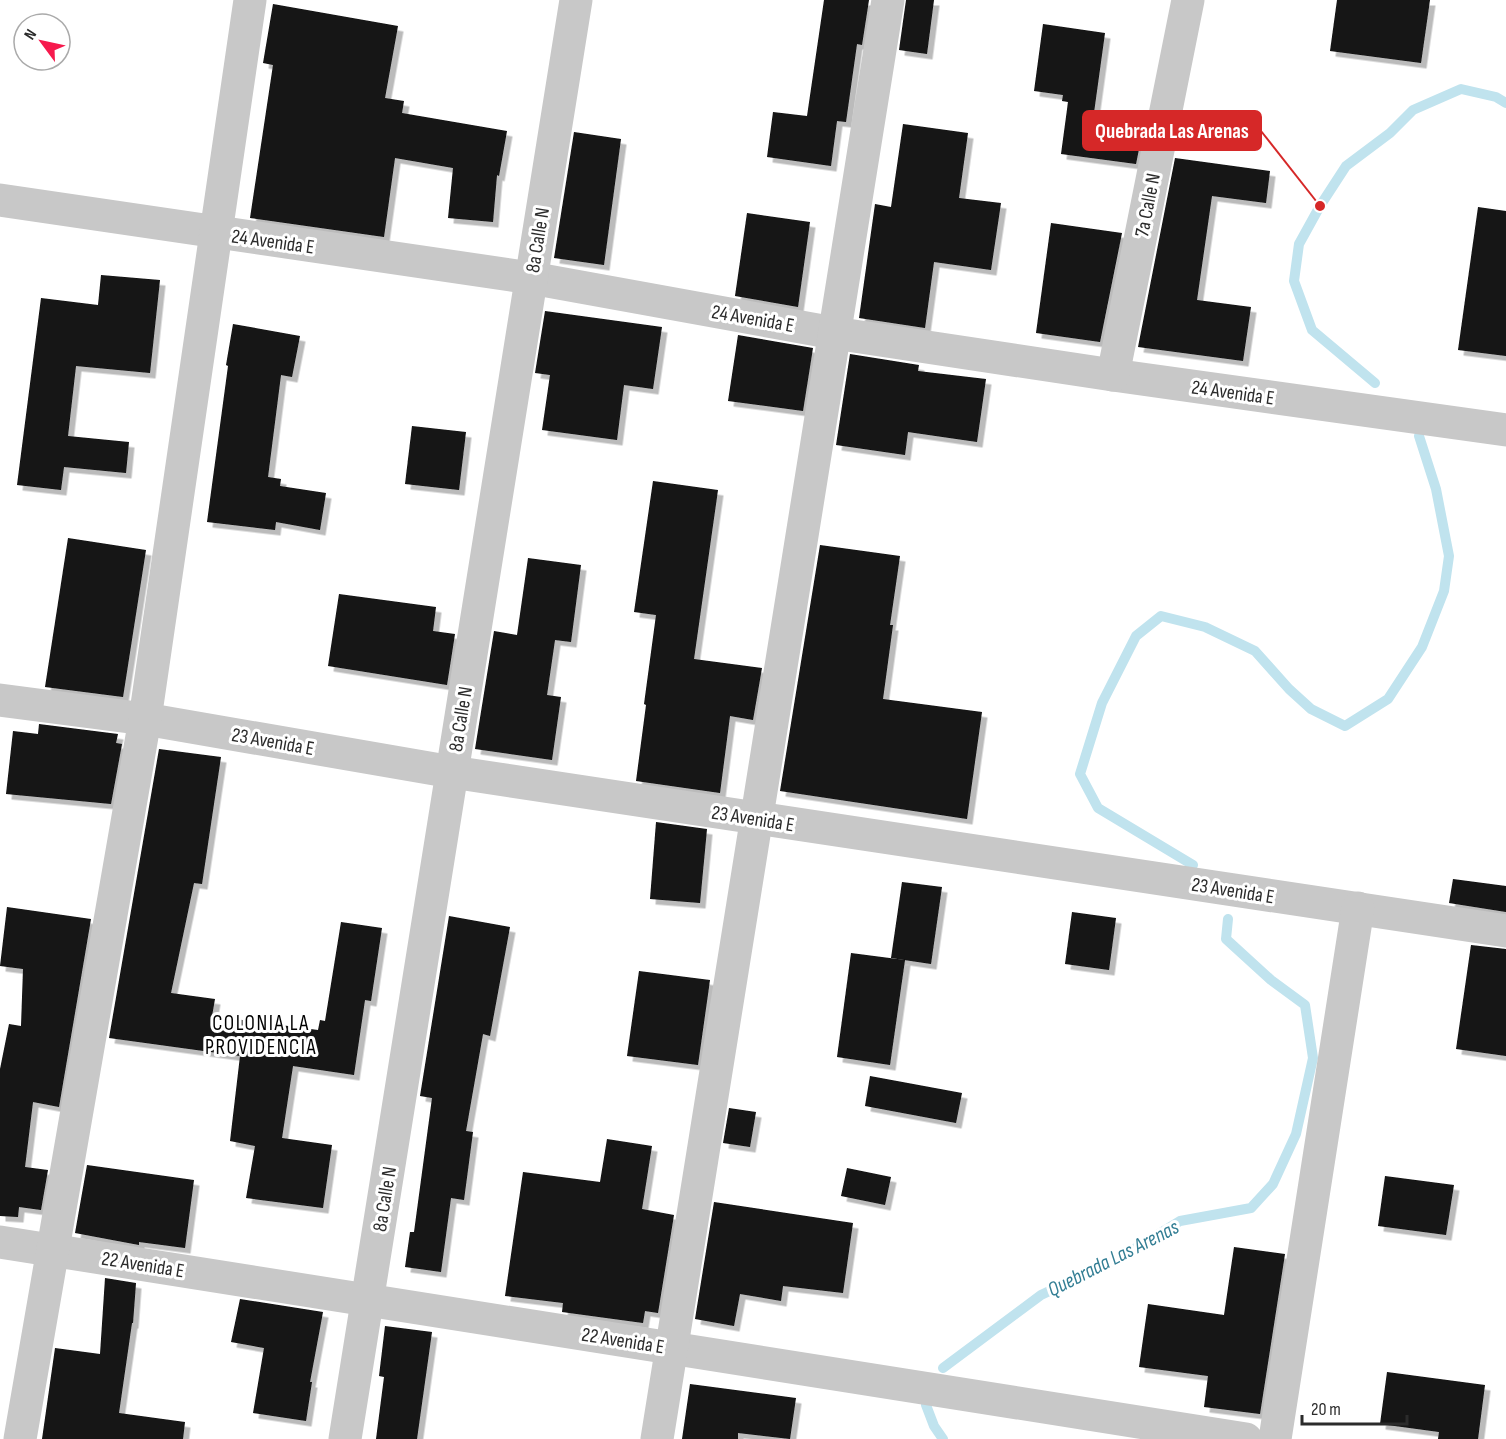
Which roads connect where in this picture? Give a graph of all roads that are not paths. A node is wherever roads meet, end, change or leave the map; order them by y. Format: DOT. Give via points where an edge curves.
graph roads {
  1 [pos="250,0"];
  2 [pos="576,0"];
  3 [pos="888,0"];
  4 [pos="1188,0"];
  5 [pos="0,200"];
  6 [pos="216,232"];
  7 [pos="531,278"];
  8 [pos="834,333"];
  9 [pos="1113,375"];
  10 [pos="1506,430"];
  11 [pos="0,700"];
  12 [pos="145,718"];
  13 [pos="452,772"];
  14 [pos="756,818"];
  15 [pos="1358,908"];
  16 [pos="1506,931"];
  17 [pos="0,1242"];
  18 [pos="53,1250"];
  19 [pos="368,1300"];
  20 [pos="671,1348"];
  21 [pos="20,1439"];
  22 [pos="345,1439"];
  23 [pos="657,1439"];
  24 [pos="1246,1439"];
  25 [pos="1275,1439"];
  1 -- 6 [label="street"];
  2 -- 7 [label="street, 8a Calle N"];
  3 -- 8 [label="street"];
  4 -- 9 [label="street, 7a Calle N"];
  5 -- 6 [label="street, 24 Avenida E"];
  6 -- 7 [label="street, 24 Avenida E"];
  6 -- 12 [label="street"];
  7 -- 8 [label="street, 24 Avenida E"];
  7 -- 13 [label="street, 8a Calle N"];
  8 -- 9 [label="street, 24 Avenida E"];
  8 -- 14 [label="street"];
  9 -- 10 [label="street, 24 Avenida E"];
  11 -- 12 [label="street, 23 Avenida E"];
  12 -- 13 [label="street, 23 Avenida E"];
  12 -- 18 [label="street"];
  13 -- 14 [label="street, 23 Avenida E"];
  13 -- 19 [label="street, 8a Calle N"];
  14 -- 15 [label="street, 23 Avenida E"];
  14 -- 20 [label="street"];
  15 -- 16 [label="street, 23 Avenida E"];
  15 -- 25 [label="street"];
  17 -- 18 [label="street, 22 Avenida E"];
  18 -- 19 [label="street, 22 Avenida E"];
  18 -- 21 [label="street"];
  19 -- 20 [label="street, 22 Avenida E"];
  19 -- 22 [label="street, 8a Calle N"];
  20 -- 23 [label="street"];
  20 -- 24 [label="street, 22 Avenida E"];
}
